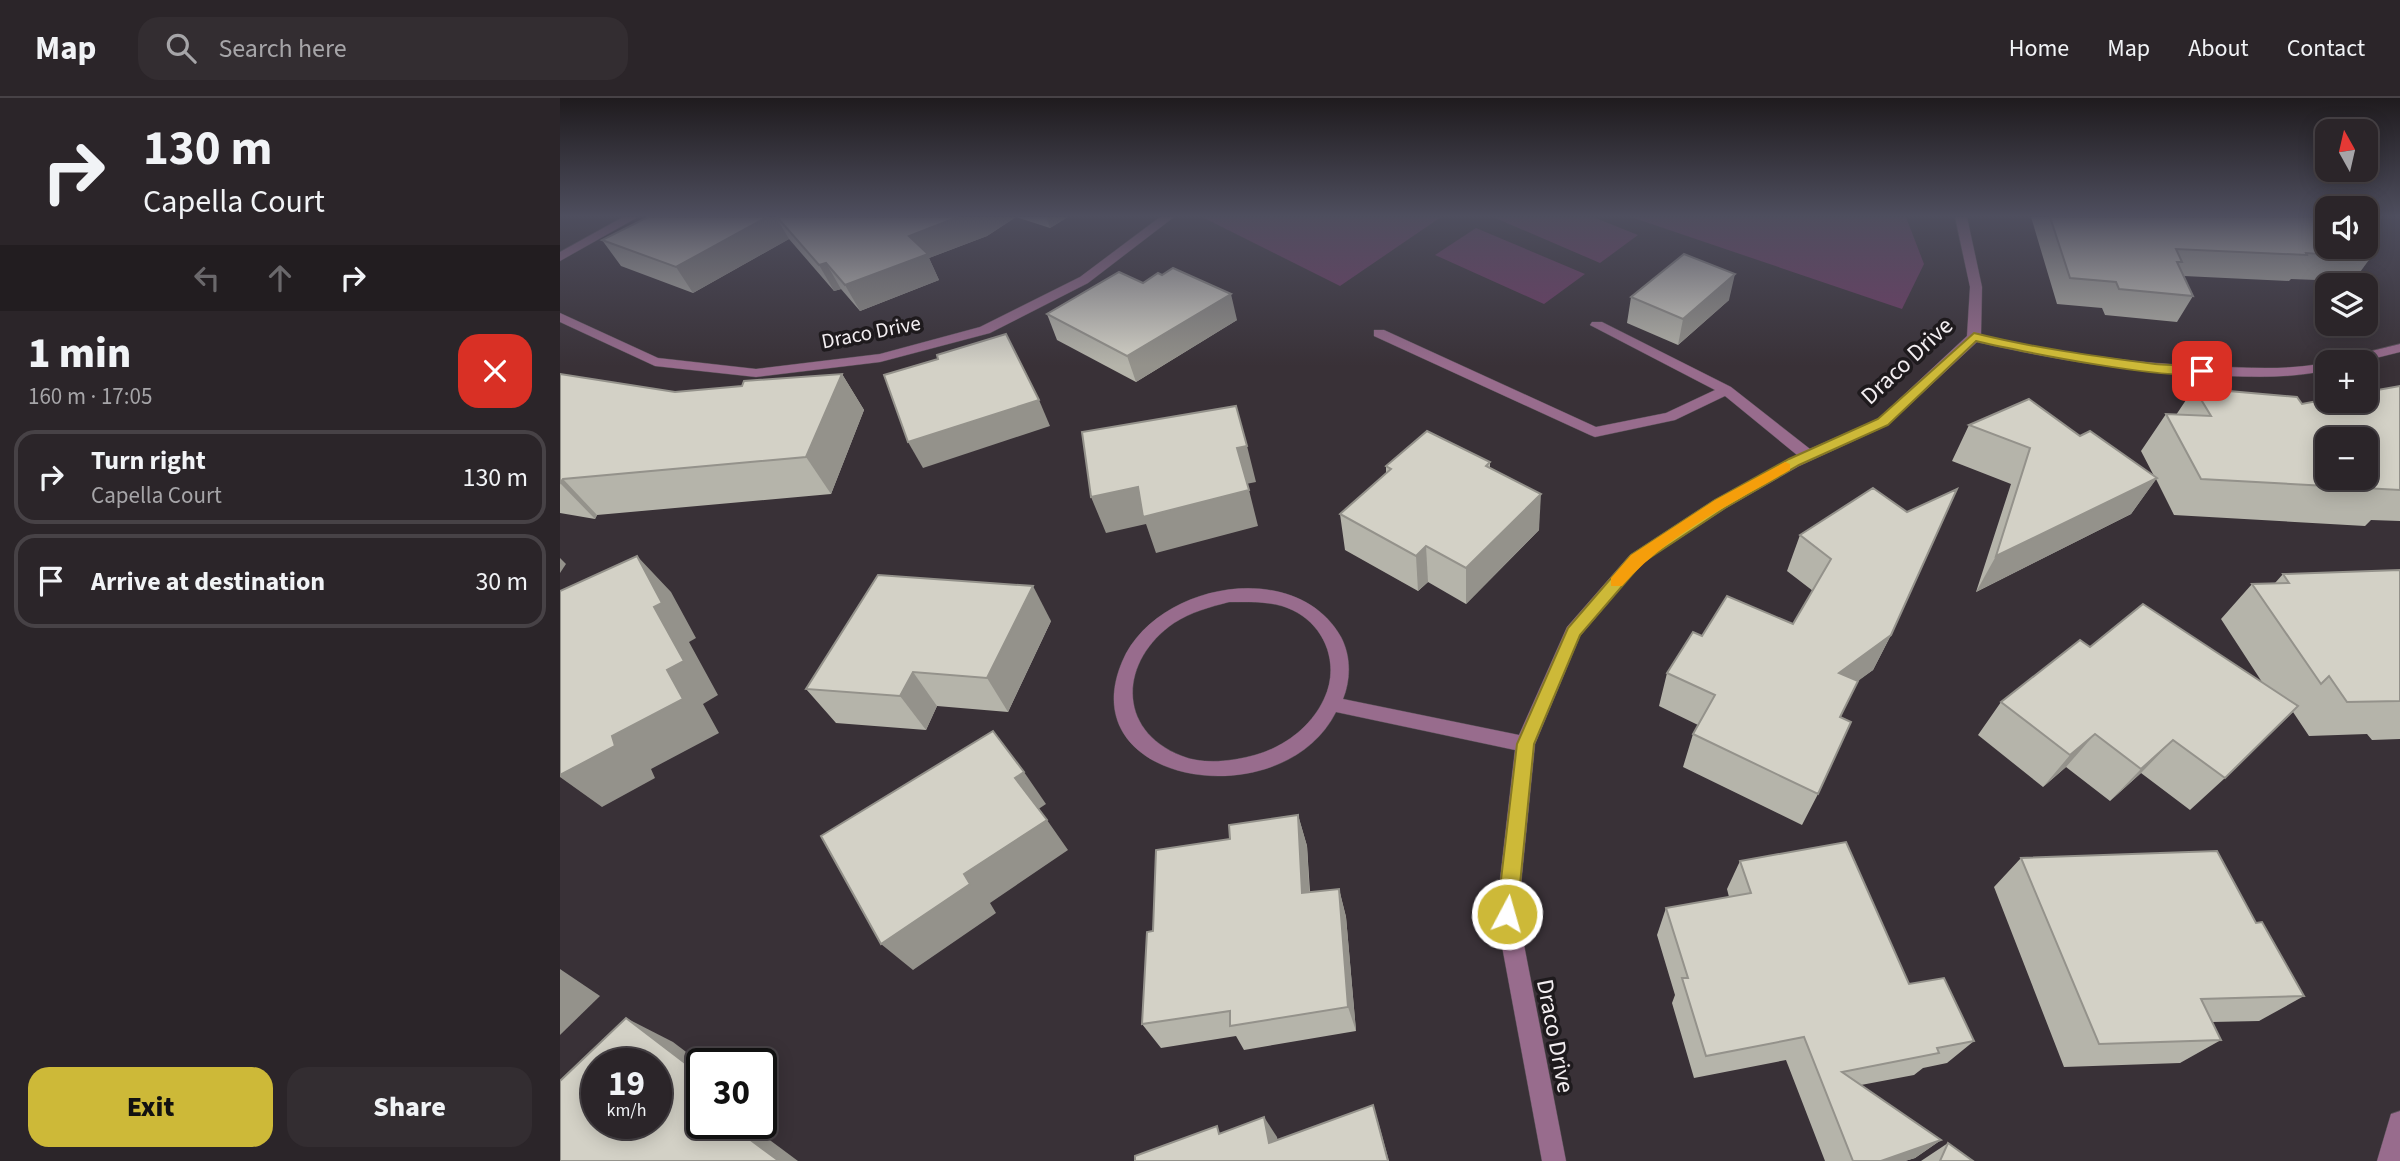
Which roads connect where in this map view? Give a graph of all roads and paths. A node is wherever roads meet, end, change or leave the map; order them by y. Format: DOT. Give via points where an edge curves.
graph roads {
  1 [pos="1102,267"];
  2 [pos="1972,267"];
  3 [pos="560,317"];
  4 [pos="1597,325"];
  5 [pos="1379,333"];
  6 [pos="1974,337"];
  7 [pos="2400,348"];
  8 [pos="2378,354"];
  9 [pos="2315,369"];
  10 [pos="1726,390"];
  11 [pos="1809,456"];
  12 [pos="1332,704"];
  13 [pos="1525,744"];
  14 [pos="2400,1123"];
  15 [pos="1554,1161"];
  16 [pos="2389,1161"];
  1 -- 3 [label="street, Draco Drive" via="985,330 880,358 756,373 655,362"];
  2 -- 6 [label="street, Draco Drive" via="1976,287"];
  4 -- 10 [label="street"];
  5 -- 10 [label="street" via="1595,432 1670,417"];
  6 -- 9 [label="street" via="2026,350 2176,371"];
  6 -- 11 [label="street, Draco Drive" via="1883,422"];
  7 -- 8 [label="street"];
  10 -- 11 [label="street"];
  11 -- 13 [label="street, Draco Drive" via="1720,504 1636,559 1573,632"];
  12 -- 12 [label="street" via="1341,674 1338,645 1322,621 1296,604 1264,596 1229,596 1194,605 1163,622 1138,646 1124,676 1121,706 1133,733 1154,753 1183,766 1217,770 1254,764 1287,750 1314,730"];
  12 -- 13 [label="street"];
  13 -- 15 [label="street, Draco Drive" via="1507,914"];
  14 -- 16 [label="street"];
}
